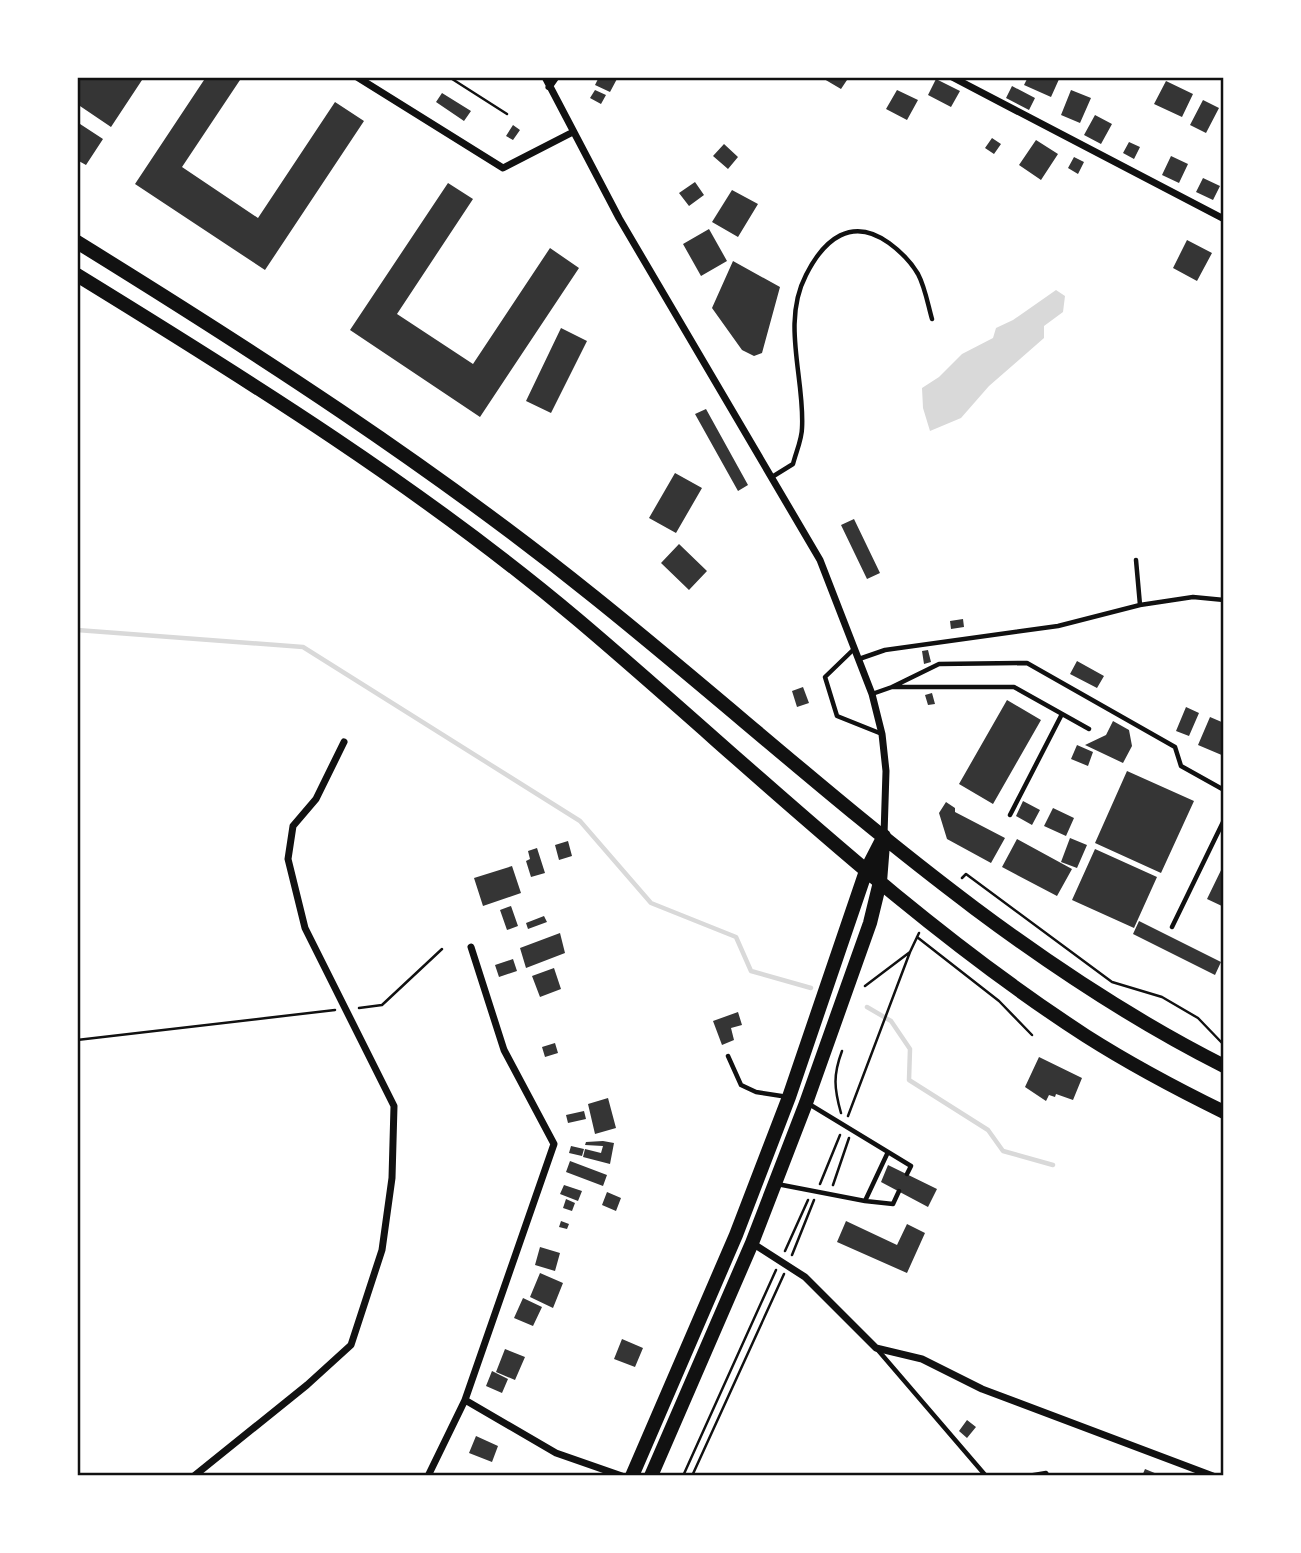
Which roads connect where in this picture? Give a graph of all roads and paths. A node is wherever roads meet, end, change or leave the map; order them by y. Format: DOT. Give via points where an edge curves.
graph roads {
  1 [pos="357,77"];
  2 [pos="449,77"];
  3 [pos="545,77"];
  4 [pos="556,77"];
  5 [pos="952,77"];
  6 [pos="550,87"];
  7 [pos="507,114"];
  8 [pos="573,132"];
  9 [pos="1224,219"];
  10 [pos="77,243"];
  11 [pos="77,275"];
  12 [pos="932,320"];
  13 [pos="772,477"];
  14 [pos="1136,560"];
  15 [pos="1224,600"];
  16 [pos="1140,605"];
  17 [pos="855,648"];
  18 [pos="859,659"];
  19 [pos="892,687"];
  20 [pos="872,694"];
  21 [pos="1062,714"];
  22 [pos="1089,729"];
  23 [pos="882,734"];
  24 [pos="344,742"];
  25 [pos="1224,790"];
  26 [pos="1010,815"];
  27 [pos="1224,820"];
  28 [pos="884,836"];
  29 [pos="866,871"];
  30 [pos="880,882"];
  31 [pos="952,891"];
  32 [pos="928,921"];
  33 [pos="1172,927"];
  34 [pos="917,937"];
  35 [pos="471,947"];
  36 [pos="442,949"];
  37 [pos="910,952"];
  38 [pos="861,996"];
  39 [pos="345,1009"];
  40 [pos="1032,1035"];
  41 [pos="77,1040"];
  42 [pos="844,1044"];
  43 [pos="1224,1045"];
  44 [pos="728,1056"];
  45 [pos="1224,1066"];
  46 [pos="789,1097"];
  47 [pos="806,1102"];
  48 [pos="1224,1111"];
  49 [pos="844,1124"];
  50 [pos="888,1152"];
  51 [pos="907,1174"];
  52 [pos="776,1183"];
  53 [pos="899,1191"];
  54 [pos="817,1192"];
  55 [pos="865,1201"];
  56 [pos="752,1243"];
  57 [pos="784,1263"];
  58 [pos="876,1348"];
  59 [pos="465,1400"];
  60 [pos="194,1476"];
  61 [pos="429,1476"];
  62 [pos="622,1476"];
  63 [pos="632,1476"];
  64 [pos="652,1476"];
  65 [pos="683,1476"];
  66 [pos="692,1476"];
  67 [pos="986,1476"];
  68 [pos="1028,1476"];
  69 [pos="1048,1476"];
  70 [pos="1213,1476"];
  1 -- 8 [label="street" via="503,168"];
  2 -- 7 [label="path"];
  3 -- 6 [label="street"];
  4 -- 6 [label="street"];
  5 -- 9 [label="street"];
  6 -- 8 [label="street"];
  8 -- 13 [label="street"];
  10 -- 28 [label="main road" via="362,425 492,517"];
  11 -- 29 [label="main road" via="358,456 475,539 576,618"];
  12 -- 13 [label="lane" via="918,274 900,251 863,230 847,231 834,239 806,275 800,291 795,356 803,429 793,464"];
  13 -- 17 [label="street" via="820,560"];
  14 -- 16 [label="lane"];
  15 -- 16 [label="lane" via="1193,597"];
  16 -- 18 [label="lane" via="1058,626 885,650"];
  17 -- 18 [label="street"];
  17 -- 23 [label="lane" via="825,677 837,716"];
  18 -- 20 [label="street"];
  19 -- 20 [label="lane"];
  19 -- 21 [label="lane" via="1013,687"];
  19 -- 25 [label="lane" via="939,664 1027,663 1175,747 1181,766"];
  20 -- 23 [label="street"];
  21 -- 22 [label="lane"];
  21 -- 26 [label="lane"];
  23 -- 28 [label="street"];
  24 -- 39 [label="street" via="316,799 293,826 288,859 304,928"];
  27 -- 33 [label="lane"];
  28 -- 29 [label="main road"];
  28 -- 30 [label="main road"];
  28 -- 31 [label="main road"];
  29 -- 30 [label="main road"];
  29 -- 46 [label="main road"];
  30 -- 32 [label="main road"];
  30 -- 47 [label="main road" via="870,923"];
  31 -- 43 [label="path" via="966,874 1112,982 1162,997 1198,1018"];
  31 -- 45 [label="main road" via="1115,1006"];
  32 -- 34 [label="path"];
  32 -- 48 [label="main road" via="1087,1036"];
  34 -- 37 [label="path"];
  34 -- 40 [label="path" via="999,1001"];
  35 -- 59 [label="street" via="504,1050 554,1144"];
  36 -- 39 [label="path" via="382,1005"];
  37 -- 38 [label="path" via="865,984"];
  37 -- 49 [label="path"];
  39 -- 41 [label="path"];
  39 -- 60 [label="street" via="394,1106 392,1178 382,1250 351,1345"];
  42 -- 49 [label="path" via="835,1091"];
  44 -- 46 [label="lane" via="741,1085"];
  46 -- 63 [label="main road" via="736,1235"];
  47 -- 49 [label="lane"];
  47 -- 52 [label="main road"];
  49 -- 50 [label="lane"];
  49 -- 54 [label="path"];
  49 -- 54 [label="path" via="850,1136 831,1189"];
  50 -- 51 [label="lane" via="911,1166"];
  50 -- 55 [label="lane"];
  52 -- 54 [label="lane"];
  52 -- 56 [label="main road"];
  53 -- 55 [label="lane" via="893,1204"];
  54 -- 55 [label="lane"];
  54 -- 57 [label="path"];
  54 -- 57 [label="path" via="809,1197"];
  56 -- 57 [label="street"];
  56 -- 64 [label="main road"];
  57 -- 58 [label="street" via="805,1277"];
  57 -- 65 [label="path"];
  57 -- 66 [label="path"];
  58 -- 67 [label="lane"];
  58 -- 70 [label="street" via="922,1359 982,1389"];
  59 -- 61 [label="street"];
  59 -- 62 [label="street" via="556,1453"];
  68 -- 69 [label="lane"];
}
